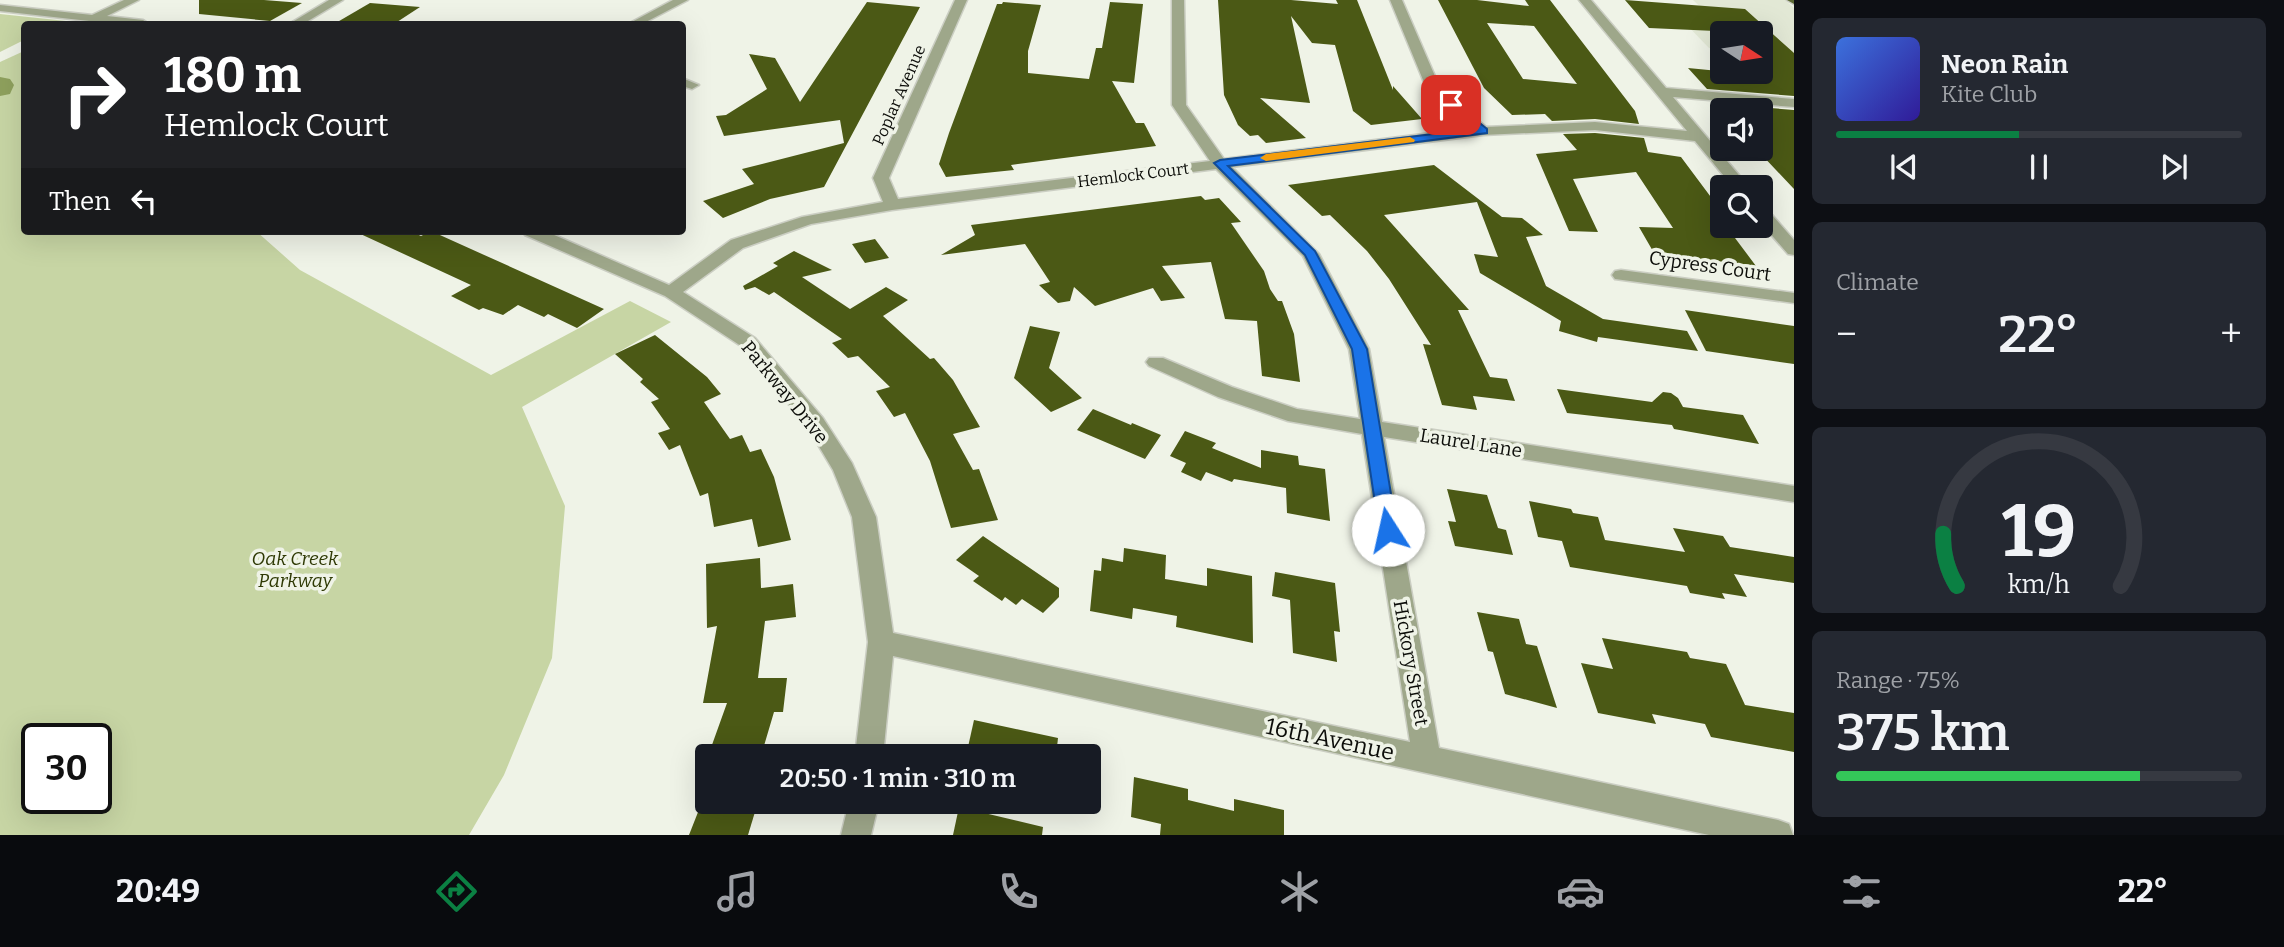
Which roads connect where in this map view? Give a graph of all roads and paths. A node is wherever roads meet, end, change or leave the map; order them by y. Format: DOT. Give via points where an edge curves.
graph roads {
  1 [pos="133,0"];
  2 [pos="337,0"];
  3 [pos="682,0"];
  4 [pos="961,0"];
  5 [pos="1178,0"];
  6 [pos="1396,0"];
  7 [pos="1585,0"];
  8 [pos="0,8"];
  9 [pos="93,19"];
  10 [pos="113,21"];
  11 [pos="300,21"];
  12 [pos="640,21"];
  13 [pos="1661,92"];
  14 [pos="1794,103"];
  15 [pos="1483,131"];
  16 [pos="1698,136"];
  17 [pos="1220,163"];
  18 [pos="1731,175"];
  19 [pos="892,205"];
  20 [pos="1773,226"];
  21 [pos="540,235"];
  22 [pos="1794,250"];
  23 [pos="1621,275"];
  24 [pos="671,292"];
  25 [pos="1794,298"];
  26 [pos="1156,362"];
  27 [pos="1371,427"];
  28 [pos="1794,494"];
  29 [pos="881,642"];
  30 [pos="870,744"];
  31 [pos="1427,760"];
  32 [pos="861,814"];
  33 [pos="856,835"];
  34 [pos="1778,835"];
  1 -- 9 [label="street"];
  2 -- 11 [label="street"];
  3 -- 12 [label="street"];
  4 -- 19 [label="street, Poplar Avenue" via="881,178"];
  5 -- 17 [label="street, Hickory Street" via="1179,105"];
  6 -- 15 [label="street" via="1434,92"];
  7 -- 13 [label="street"];
  8 -- 9 [label="street"];
  9 -- 10 [label="street"];
  13 -- 14 [label="street"];
  13 -- 16 [label="street"];
  15 -- 16 [label="street, Hemlock Court" via="1595,127"];
  15 -- 17 [label="street, Hemlock Court"];
  16 -- 18 [label="street"];
  17 -- 19 [label="street, Hemlock Court"];
  17 -- 27 [label="street, Hickory Street" via="1310,254 1359,349"];
  19 -- 24 [label="street, Hemlock Court" via="808,220 737,244"];
  20 -- 22 [label="street"];
  21 -- 24 [label="street, Parkway Drive"];
  23 -- 25 [label="street, Cypress Court"];
  24 -- 29 [label="street, Parkway Drive" via="748,341 816,423 844,469 864,517"];
  26 -- 27 [label="street, Laurel Lane" via="1295,416"];
  27 -- 28 [label="street, Laurel Lane"];
  27 -- 31 [label="street, Hickory Street"];
  29 -- 30 [label="street, Parkway Drive"];
  29 -- 31 [label="street, 16th Avenue"];
  31 -- 34 [label="street, 16th Avenue"];
  32 -- 33 [label="street"];
}
